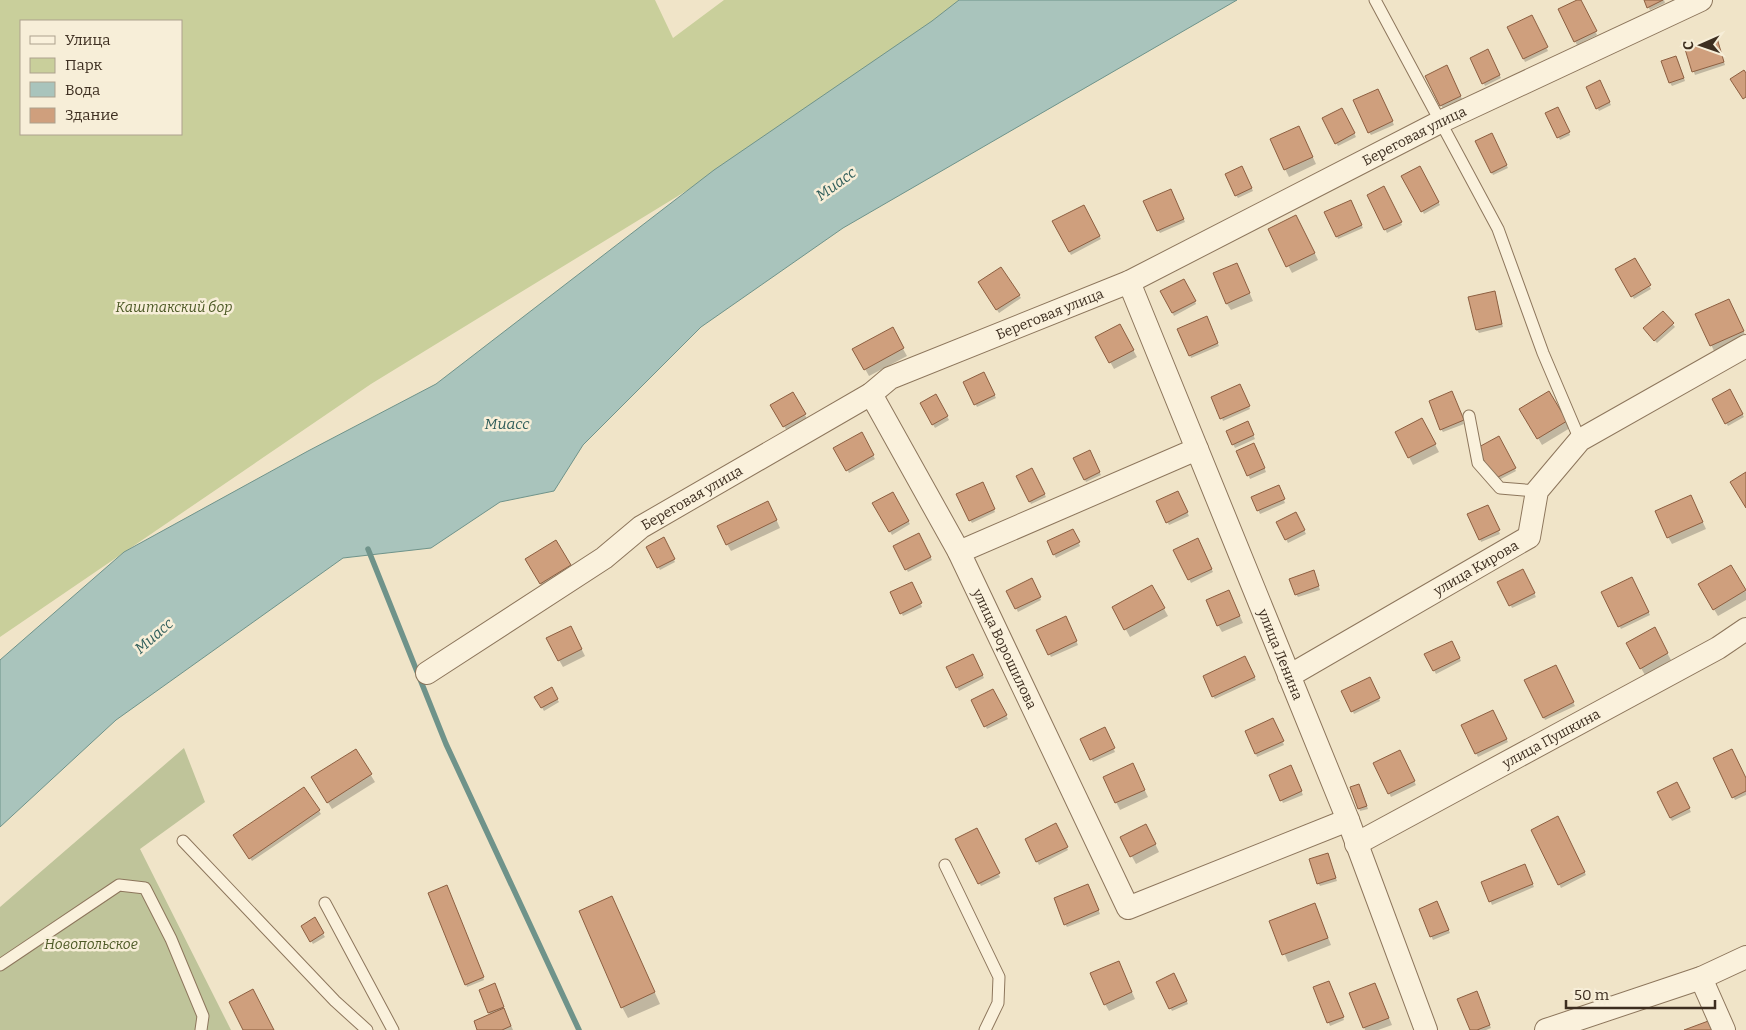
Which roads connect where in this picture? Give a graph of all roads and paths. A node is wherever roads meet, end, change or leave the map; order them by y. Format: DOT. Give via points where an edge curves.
graph roads {
  1 [pos="1375,0"];
  2 [pos="1701,0"];
  3 [pos="1440,122"];
  4 [pos="1129,282"];
  5 [pos="1744,352"];
  6 [pos="871,394"];
  7 [pos="1469,416"];
  8 [pos="1580,440"];
  9 [pos="1197,449"];
  10 [pos="1537,491"];
  11 [pos="959,552"];
  12 [pos="1746,629"];
  13 [pos="427,673"];
  14 [pos="1289,676"];
  15 [pos="1348,820"];
  16 [pos="183,841"];
  17 [pos="1356,844"];
  18 [pos="945,864"];
  19 [pos="325,903"];
  20 [pos="1746,957"];
  21 [pos="0,965"];
  22 [pos="1701,978"];
  23 [pos="201,1030"];
  24 [pos="367,1030"];
  25 [pos="393,1030"];
  26 [pos="984,1030"];
  27 [pos="1426,1030"];
  28 [pos="1546,1030"];
  29 [pos="1724,1030"];
  1 -- 3 [label="lane"];
  2 -- 3 [label="street, Береговая улица"];
  3 -- 4 [label="street, Береговая улица"];
  3 -- 8 [label="lane" via="1498,229 1543,353"];
  4 -- 6 [label="street, Береговая улица" via="890,378"];
  4 -- 9 [label="street, улица Ленина"];
  5 -- 8 [label="street"];
  6 -- 11 [label="street, улица Ворошилова"];
  6 -- 13 [label="street, Береговая улица" via="641,527 604,558"];
  7 -- 10 [label="lane" via="1478,463 1500,488"];
  8 -- 10 [label="street"];
  9 -- 11 [label="street"];
  9 -- 14 [label="street, улица Ленина"];
  10 -- 14 [label="street, улица Кирова" via="1529,537"];
  11 -- 15 [label="street, улица Ворошилова" via="1128,908"];
  12 -- 17 [label="street, улица Пушкина"];
  14 -- 15 [label="street, улица Ленина"];
  15 -- 17 [label="street, улица Ленина"];
  16 -- 24 [label="lane" via="335,1001"];
  17 -- 27 [label="street, улица Ленина"];
  18 -- 26 [label="lane" via="999,977 998,1003"];
  19 -- 25 [label="lane"];
  20 -- 22 [label="street"];
  21 -- 23 [label="lane" via="119,885 145,888 171,939 203,1016"];
  22 -- 28 [label="street"];
  22 -- 29 [label="street"];
}
